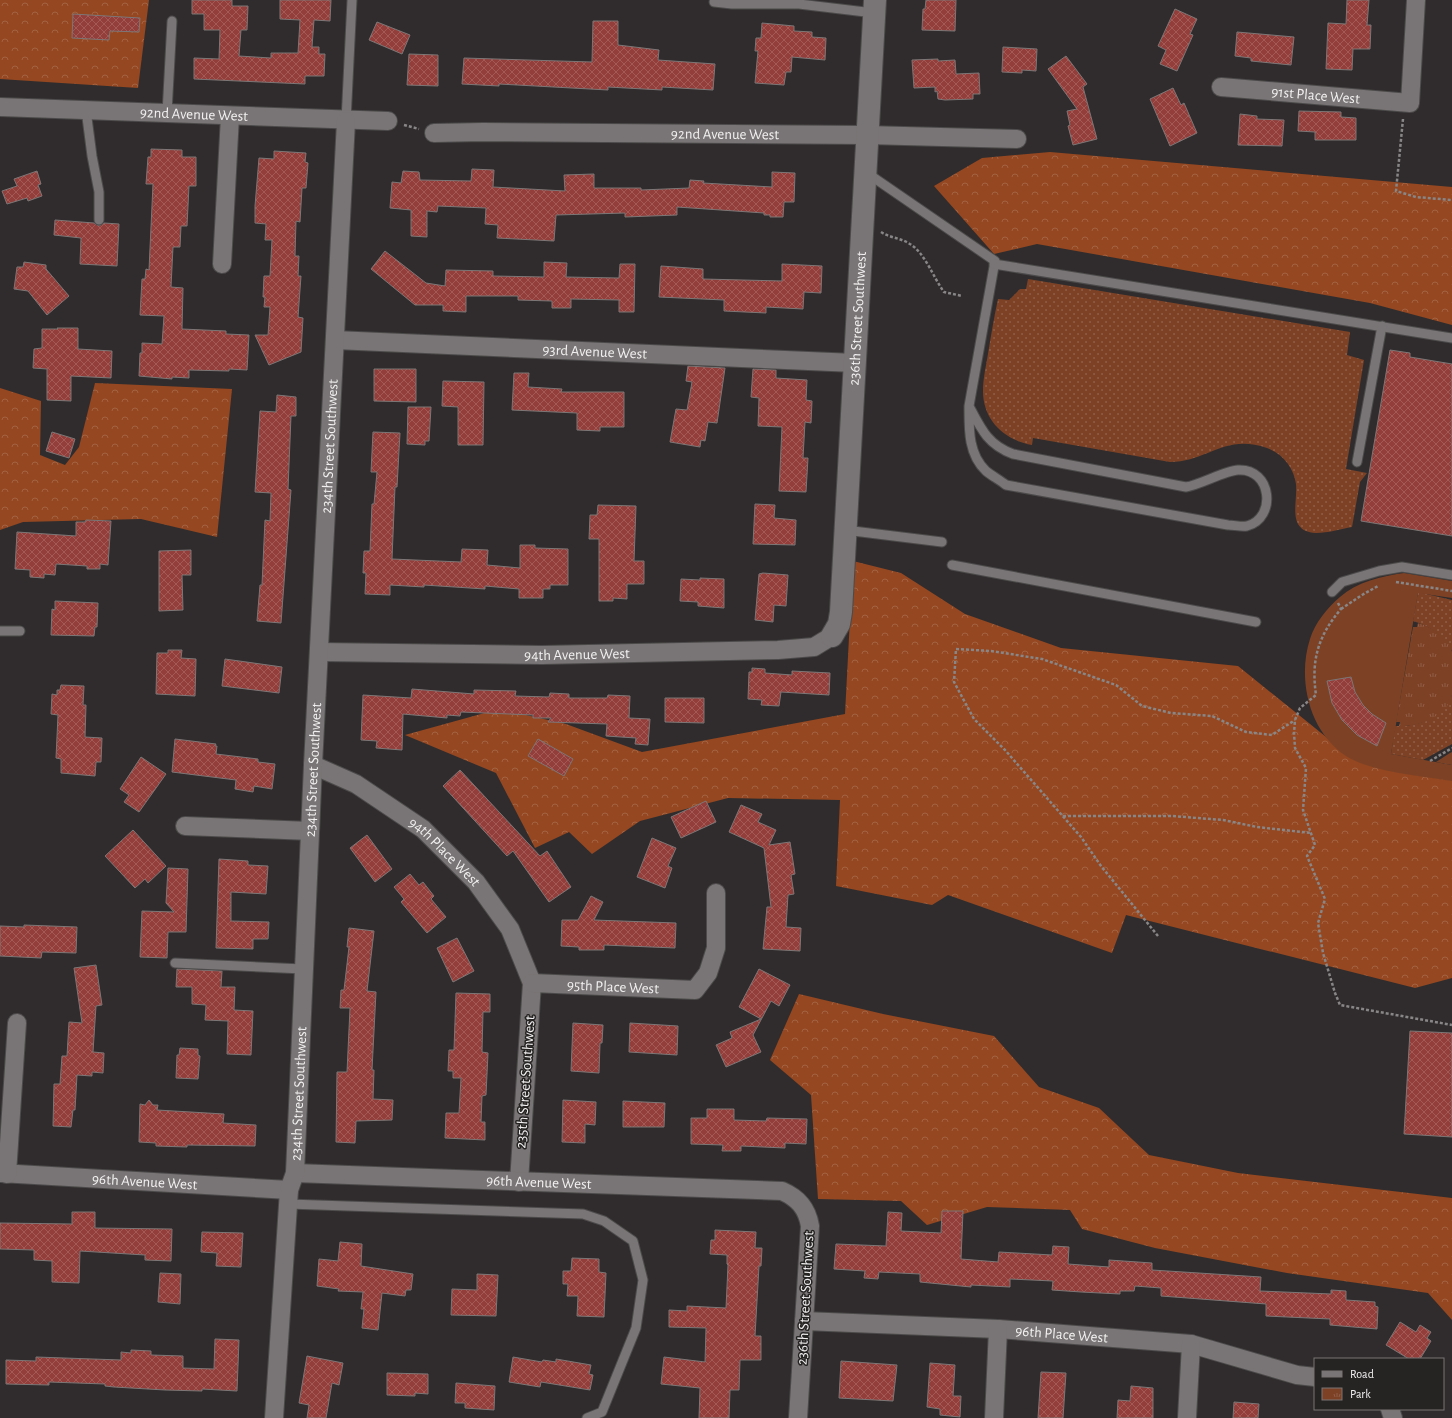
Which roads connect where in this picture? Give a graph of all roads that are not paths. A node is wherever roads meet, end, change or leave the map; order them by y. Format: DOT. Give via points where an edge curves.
graph roads {
  1 [pos="352,0"];
  2 [pos="1416,0"];
  3 [pos="714,2"];
  4 [pos="874,7"];
  5 [pos="172,21"];
  6 [pos="1221,87"];
  7 [pos="0,107"];
  8 [pos="86,110"];
  9 [pos="167,113"];
  10 [pos="230,116"];
  11 [pos="346,121"];
  12 [pos="388,121"];
  13 [pos="434,133"];
  14 [pos="867,135"];
  15 [pos="1016,139"];
  16 [pos="866,173"];
  17 [pos="99,220"];
  18 [pos="222,264"];
  19 [pos="994,264"];
  20 [pos="1382,326"];
  21 [pos="1452,338"];
  22 [pos="335,340"];
  23 [pos="854,363"];
  24 [pos="969,406"];
  25 [pos="1357,462"];
  26 [pos="845,530"];
  27 [pos="942,542"];
  28 [pos="952,565"];
  29 [pos="1452,575"];
  30 [pos="1332,592"];
  31 [pos="1256,622"];
  32 [pos="0,630"];
  33 [pos="20,631"];
  34 [pos="832,636"];
  35 [pos="319,652"];
  36 [pos="312,765"];
  37 [pos="185,826"];
  38 [pos="310,831"];
  39 [pos="716,893"];
  40 [pos="174,963"];
  41 [pos="303,969"];
  42 [pos="532,983"];
  43 [pos="17,1023"];
  44 [pos="3,1173"];
  45 [pos="296,1173"];
  46 [pos="519,1182"];
  47 [pos="782,1191"];
  48 [pos="289,1197"];
  49 [pos="804,1321"];
  50 [pos="998,1329"];
  51 [pos="1192,1344"];
  52 [pos="1314,1377"];
  53 [pos="274,1418"];
  54 [pos="587,1418"];
  55 [pos="798,1418"];
  56 [pos="994,1418"];
  57 [pos="1187,1418"];
  1 -- 11 [label="lane"];
  2 -- 6 [label="street, 91st Place West" via="1407,103"];
  3 -- 4 [label="lane"];
  4 -- 14 [label="street, 236th Street Southwest"];
  5 -- 9 [label="lane"];
  7 -- 8 [label="street, 92nd Avenue West"];
  8 -- 9 [label="street, 92nd Avenue West"];
  8 -- 17 [label="lane" via="99,192"];
  9 -- 10 [label="street, 92nd Avenue West"];
  10 -- 11 [label="street, 92nd Avenue West"];
  10 -- 18 [label="street"];
  11 -- 12 [label="street, 92nd Avenue West"];
  11 -- 22 [label="street, 234th Street Southwest"];
  13 -- 14 [label="street, 92nd Avenue West"];
  14 -- 15 [label="street, 92nd Avenue West"];
  14 -- 16 [label="street, 236th Street Southwest"];
  16 -- 19 [label="lane" via="989,257"];
  16 -- 23 [label="street, 236th Street Southwest"];
  19 -- 20 [label="lane"];
  19 -- 24 [label="lane"];
  20 -- 21 [label="lane"];
  20 -- 25 [label="lane"];
  22 -- 23 [label="street, 93rd Avenue West"];
  22 -- 35 [label="street, 234th Street Southwest"];
  23 -- 26 [label="street, 236th Street Southwest"];
  24 -- 24 [label="lane" via="971,445 985,470 1006,485 1246,526 1258,520 1268,502 1267,490 1261,480 1250,471 1238,470 1186,486 1013,454 999,449 987,438"];
  26 -- 27 [label="lane"];
  26 -- 34 [label="street, 236th Street Southwest" via="841,612 839,624"];
  28 -- 31 [label="lane"];
  29 -- 30 [label="lane" via="1402,567 1342,582"];
  32 -- 33 [label="lane"];
  34 -- 35 [label="street, 94th Avenue West" via="814,647 778,650 542,655"];
  35 -- 36 [label="street, 234th Street Southwest"];
  36 -- 38 [label="street, 234th Street Southwest"];
  36 -- 42 [label="street, 94th Place West" via="356,784 428,834 476,882 510,929"];
  37 -- 38 [label="street"];
  38 -- 41 [label="street, 234th Street Southwest"];
  39 -- 42 [label="street, 95th Place West" via="716,948 708,973 695,990"];
  40 -- 41 [label="lane"];
  41 -- 45 [label="street, 234th Street Southwest"];
  42 -- 46 [label="street, 235th Street Southwest"];
  43 -- 44 [label="street"];
  44 -- 48 [label="street, 96th Avenue West"];
  45 -- 46 [label="street, 96th Avenue West"];
  45 -- 48 [label="street, 234th Street Southwest"];
  46 -- 47 [label="street, 96th Avenue West"];
  47 -- 49 [label="street, 236th Street Southwest" via="794,1196 808,1214 810,1226"];
  48 -- 53 [label="street, 234th Street Southwest"];
  48 -- 54 [label="lane" via="583,1214 604,1221 633,1241 643,1280 636,1328 602,1412"];
  49 -- 50 [label="street, 96th Place West"];
  49 -- 55 [label="street, 236th Street Southwest"];
  50 -- 51 [label="street, 96th Place West"];
  50 -- 56 [label="street"];
  51 -- 52 [label="street, 96th Place West" via="1297,1375"];
  51 -- 57 [label="street"];
}
